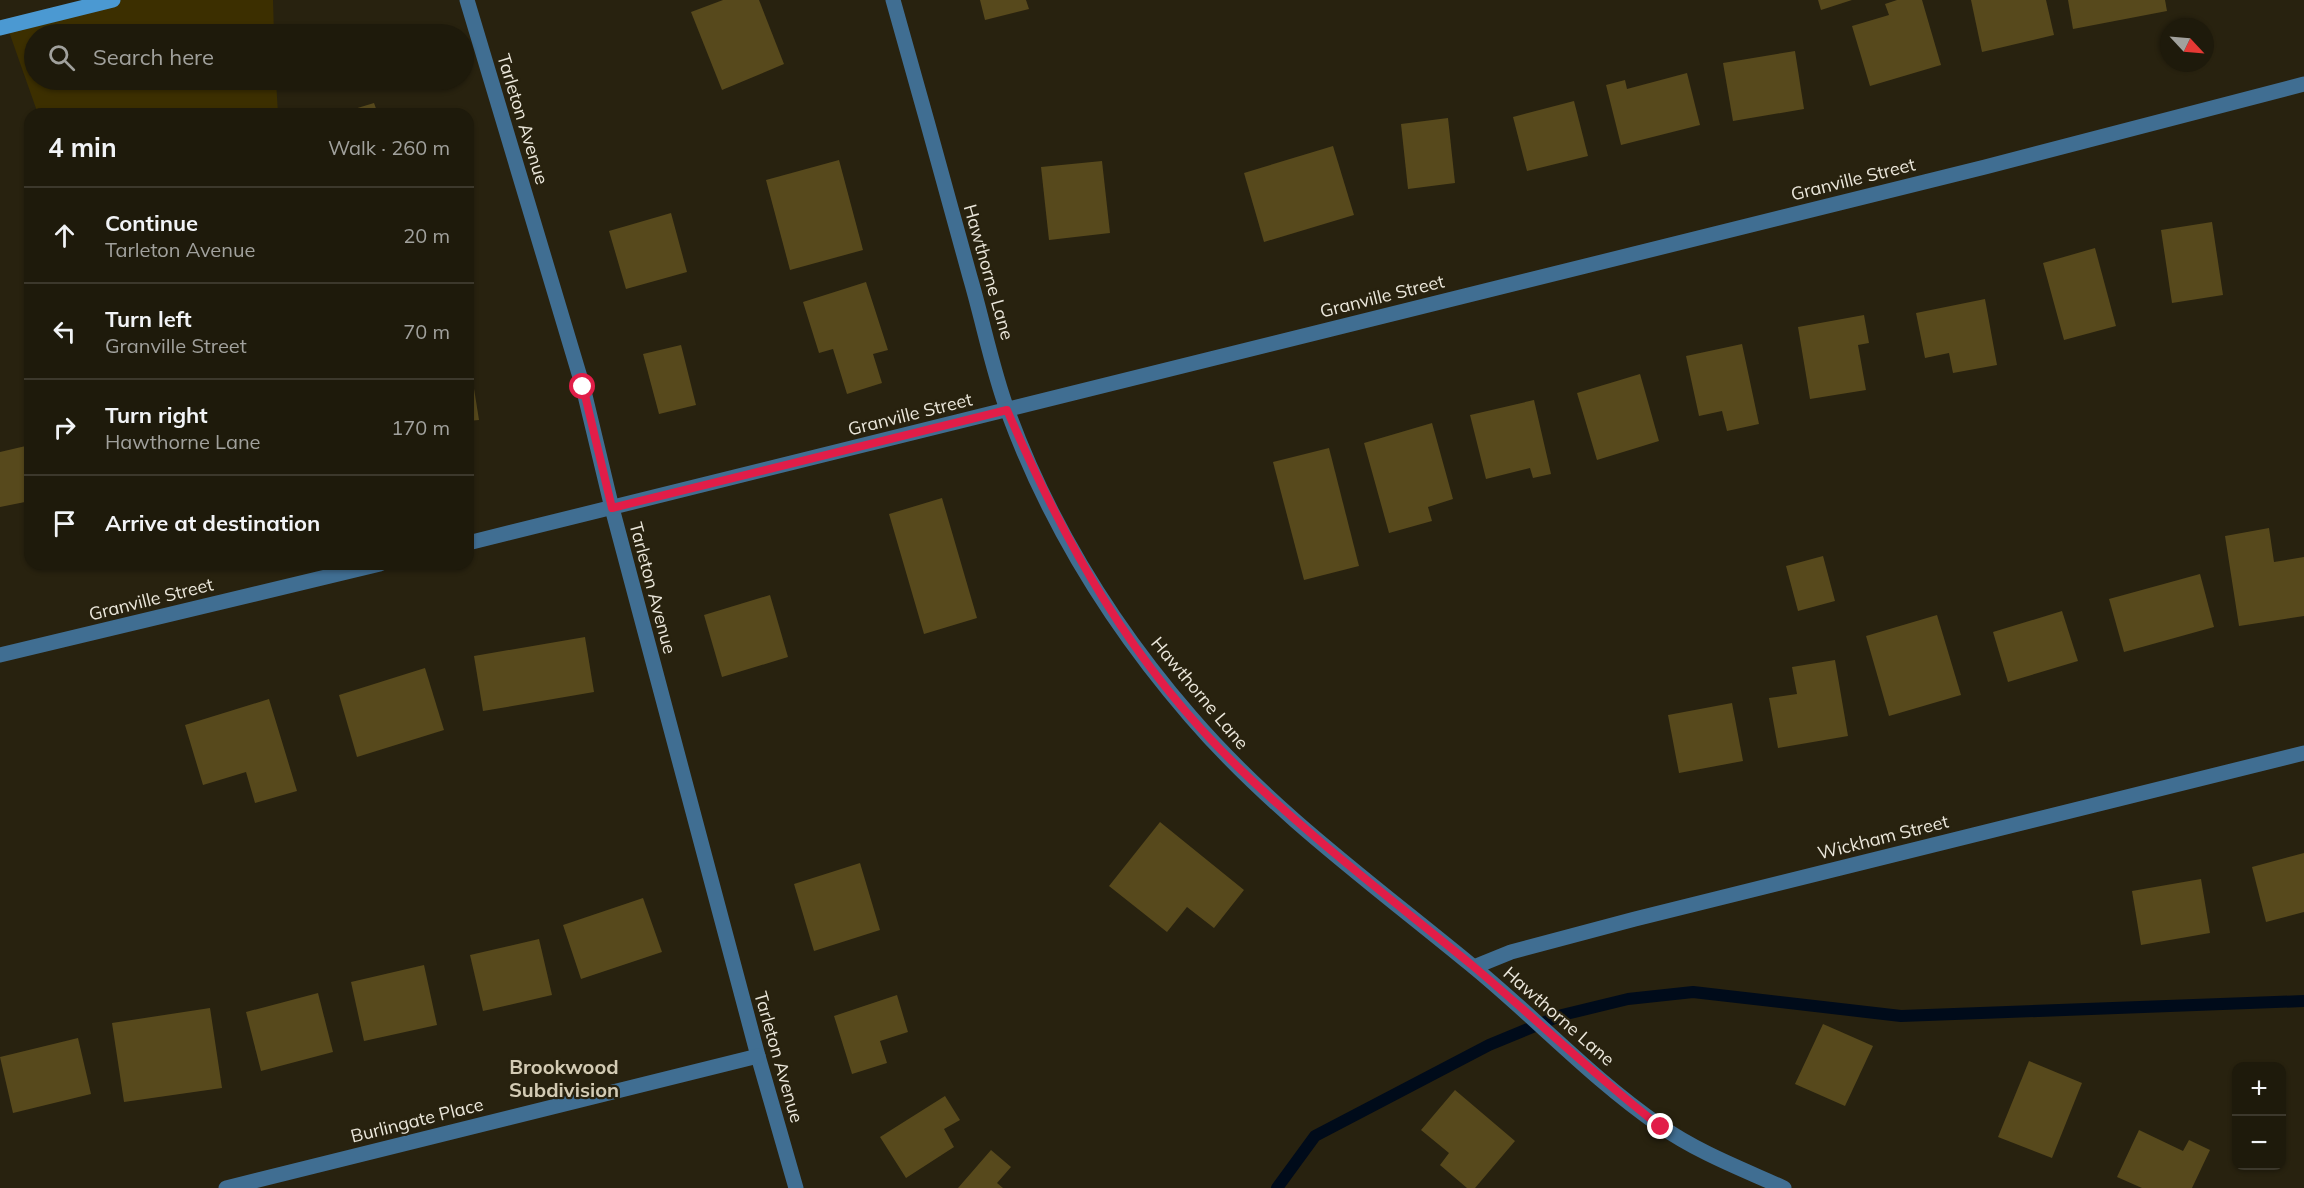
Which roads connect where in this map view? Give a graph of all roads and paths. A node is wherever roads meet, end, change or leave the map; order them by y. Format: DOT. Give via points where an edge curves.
graph roads {
  1 [pos="113,0"];
  2 [pos="467,0"];
  3 [pos="893,0"];
  4 [pos="0,28"];
  5 [pos="2304,84"];
  6 [pos="1007,410"];
  7 [pos="612,508"];
  8 [pos="474,542"];
  9 [pos="355,570"];
  10 [pos="0,655"];
  11 [pos="2304,753"];
  12 [pos="1474,967"];
  13 [pos="758,1056"];
  14 [pos="226,1188"];
  15 [pos="796,1188"];
  16 [pos="1784,1188"];
  1 -- 4 [label="street"];
  2 -- 7 [label="street, Tarleton Avenue" via="583,387"];
  3 -- 6 [label="street, Hawthorne Lane"];
  5 -- 6 [label="street, Granville Street"];
  6 -- 7 [label="street, Granville Street"];
  6 -- 12 [label="street, Hawthorne Lane" via="1086,574 1122,630 1190,716 1238,768 1337,856"];
  7 -- 8 [label="street, Granville Street"];
  7 -- 13 [label="street, Tarleton Avenue"];
  9 -- 10 [label="street, Granville Street"];
  11 -- 12 [label="street, Wickham Street" via="1635,919 1511,952"];
  12 -- 16 [label="street, Hawthorne Lane" via="1661,1127 1712,1156"];
  13 -- 14 [label="street, Burlingate Place"];
  13 -- 15 [label="street, Tarleton Avenue"];
}
